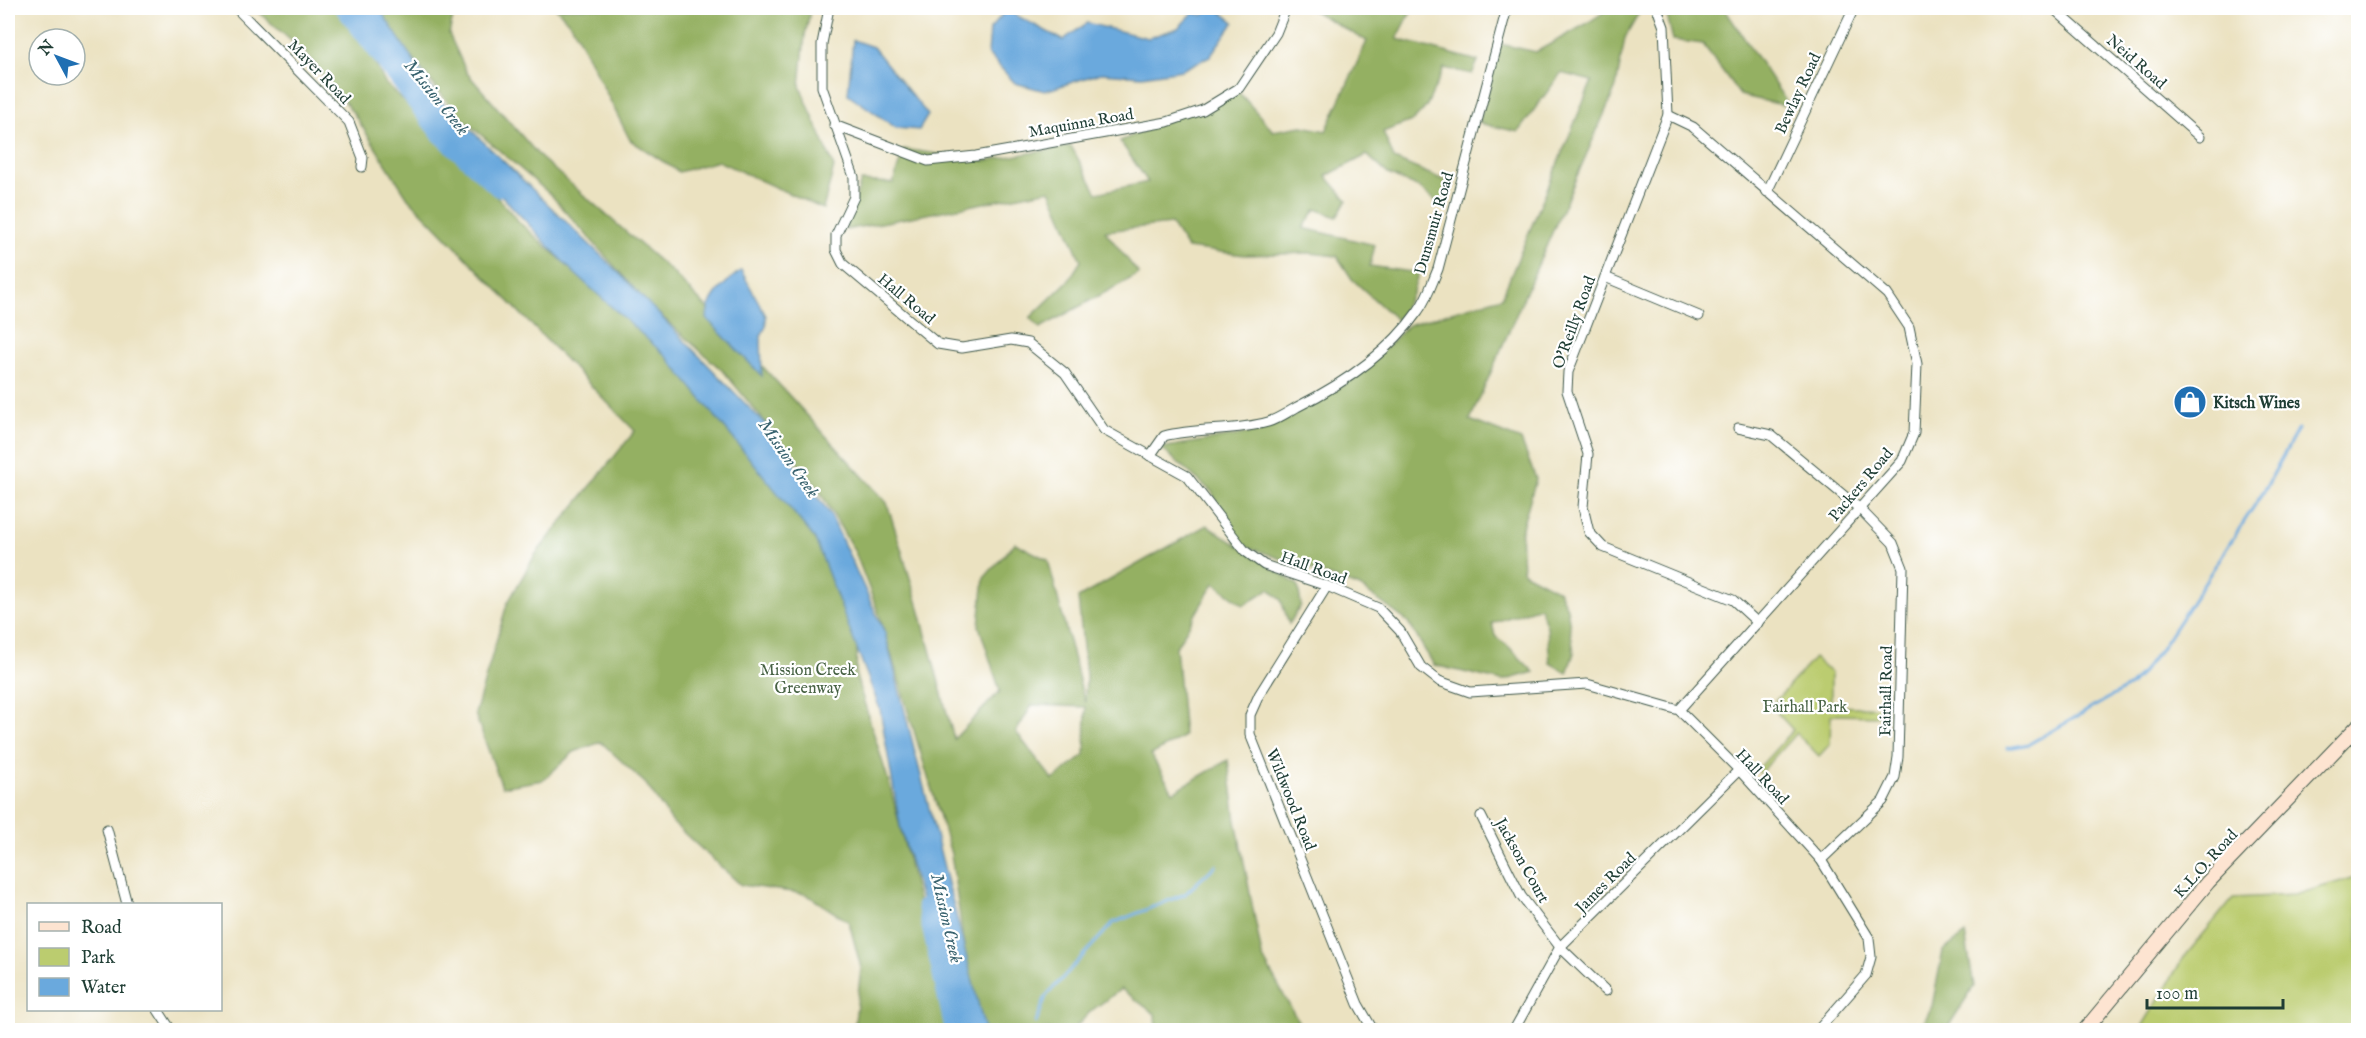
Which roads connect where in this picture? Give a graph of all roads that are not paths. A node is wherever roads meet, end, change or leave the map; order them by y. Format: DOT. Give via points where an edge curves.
graph roads {
  1 [pos="236,8"];
  2 [pos="829,8"];
  3 [pos="1286,8"];
  4 [pos="1507,8"];
  5 [pos="1657,8"];
  6 [pos="1854,8"];
  7 [pos="2053,8"];
  8 [pos="1668,115"];
  9 [pos="834,125"];
  10 [pos="2200,137"];
  11 [pos="362,167"];
  12 [pos="1767,192"];
  13 [pos="1605,277"];
  14 [pos="1699,316"];
  15 [pos="1738,428"];
  16 [pos="1150,456"];
  17 [pos="1860,509"];
  18 [pos="1328,586"];
  19 [pos="1758,623"];
  20 [pos="1679,710"];
  21 [pos="2358,726"];
  22 [pos="1739,770"];
  23 [pos="1481,816"];
  24 [pos="107,829"];
  25 [pos="1821,860"];
  26 [pos="127,903"];
  27 [pos="1560,947"];
  28 [pos="1606,991"];
  29 [pos="159,1011"];
  30 [pos="171,1030"];
  31 [pos="1373,1030"];
  32 [pos="1514,1030"];
  33 [pos="1818,1030"];
  34 [pos="2085,1030"];
  1 -- 11 [label="street, Mayer Road" via="349,122 363,158"];
  2 -- 9 [label="street, Hall Road" via="822,44 822,87"];
  3 -- 9 [label="street, Maquinna Road" via="1276,33 1239,88 1203,110 1167,122 976,156 928,160"];
  4 -- 16 [label="street, Dunsmuir Road" via="1438,269 1420,309 1397,338 1320,395 1270,421 1238,429 1184,431 1164,436"];
  5 -- 8 [label="street, O'Reilly Road" via="1664,27"];
  6 -- 12 [label="street, Bewlay Road"];
  7 -- 10 [label="street, Neid Road"];
  8 -- 12 [label="street, Packers Road" via="1693,127"];
  8 -- 13 [label="street, O'Reilly Road"];
  9 -- 16 [label="street, Hall Road" via="854,177 854,197 836,235 836,250 843,264 938,344 962,348 1011,340 1028,343 1065,373 1104,430"];
  12 -- 17 [label="street, Packers Road" via="1887,294 1909,327 1917,364 1914,433 1902,461"];
  13 -- 14 [label="street"];
  13 -- 19 [label="street, O'Reilly Road" via="1568,372 1567,391 1588,454 1583,507 1589,532 1604,547 1733,600"];
  15 -- 17 [label="street, Fairhall Road" via="1771,435"];
  16 -- 18 [label="street, Hall Road" via="1186,476 1245,550 1264,565"];
  17 -- 19 [label="street, Packers Road"];
  17 -- 25 [label="street, Fairhall Road" via="1893,543 1903,568 1898,757 1895,777 1882,801"];
  18 -- 20 [label="street, Hall Road" via="1378,608 1400,631 1421,667 1439,681 1470,692 1587,684"];
  18 -- 31 [label="street, Wildwood Road" via="1259,695 1250,715 1250,734 1358,1004"];
  19 -- 20 [label="street, Packers Road"];
  20 -- 22 [label="street, Hall Road"];
  21 -- 34 [label="main road, K.L.O. Road" via="2208,882"];
  22 -- 25 [label="street, Hall Road"];
  22 -- 27 [label="street, James Road"];
  23 -- 27 [label="street, Jackson Court" via="1521,896"];
  24 -- 26 [label="street"];
  25 -- 33 [label="street, Hall Road" via="1869,938 1871,957 1866,975"];
  27 -- 28 [label="street, Jackson Court"];
  27 -- 32 [label="street, James Road"];
  29 -- 30 [label="street"];
}
